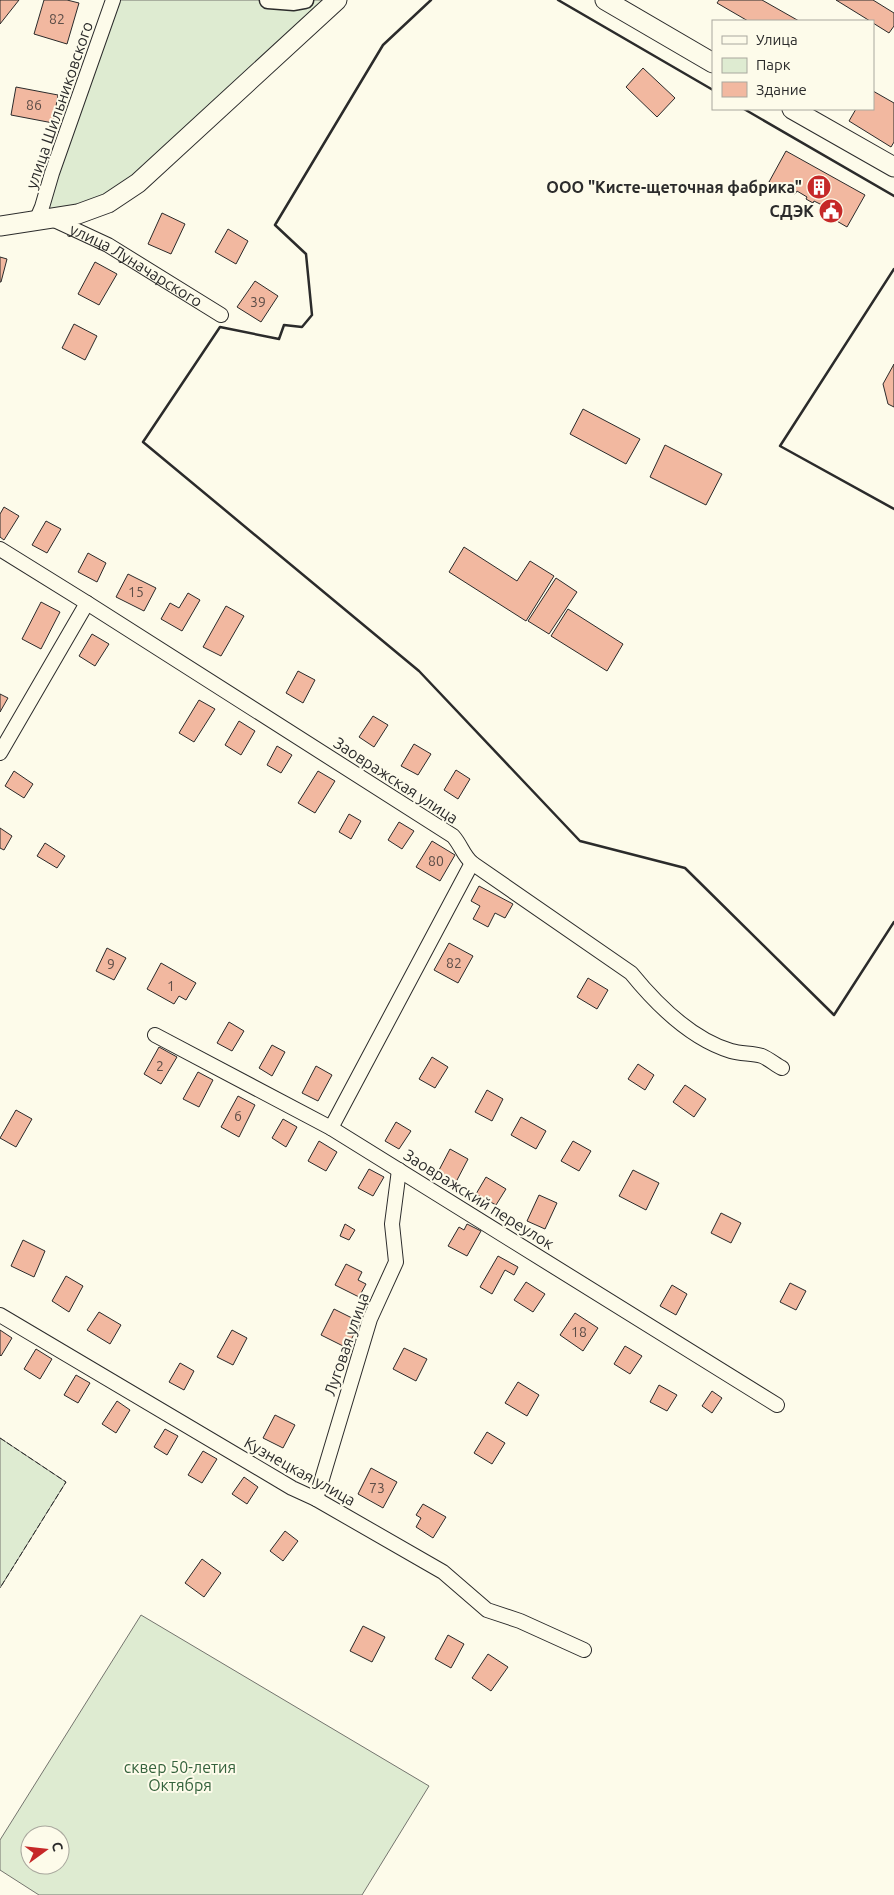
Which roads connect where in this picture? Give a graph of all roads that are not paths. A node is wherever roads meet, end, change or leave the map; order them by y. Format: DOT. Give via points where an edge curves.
graph roads {
  1 [pos="114,0"];
  2 [pos="268,0"];
  3 [pos="305,0"];
  4 [pos="337,0"];
  5 [pos="605,0"];
  6 [pos="712,62"];
  7 [pos="794,110"];
  8 [pos="894,167"];
  9 [pos="44,220"];
  10 [pos="0,226"];
  11 [pos="221,315"];
  12 [pos="0,549"];
  13 [pos="87,603"];
  14 [pos="0,754"];
  15 [pos="472,862"];
  16 [pos="155,1035"];
  17 [pos="782,1068"];
  18 [pos="331,1128"];
  19 [pos="399,1170"];
  20 [pos="0,1315"];
  21 [pos="777,1405"];
  22 [pos="316,1499"];
  23 [pos="584,1650"];
  1 -- 9 [label="street, улица Шильниковского" via="52,173 42,206"];
  2 -- 3 [label="street"];
  4 -- 9 [label="main road, улица Луначарского" via="138,183 108,203 78,214"];
  5 -- 6 [label="main road"];
  7 -- 8 [label="main road"];
  9 -- 10 [label="main road, улица Луначарского"];
  9 -- 11 [label="street, улица Луначарского" via="108,245"];
  12 -- 13 [label="street, Заовражская улица"];
  13 -- 14 [label="street"];
  13 -- 15 [label="street, Заовражская улица" via="453,836"];
  15 -- 17 [label="street, Заовражская улица" via="631,973 648,994 703,1039 731,1051 762,1056"];
  15 -- 18 [label="street"];
  16 -- 18 [label="street, Заовражский переулок"];
  18 -- 19 [label="street, Заовражский переулок"];
  19 -- 21 [label="street, Заовражский переулок"];
  19 -- 22 [label="street, Луговая улица" via="392,1224 396,1262 370,1320"];
  20 -- 22 [label="street, Кузнецкая улица" via="292,1488"];
  22 -- 23 [label="street, Кузнецкая улица" via="443,1572 487,1610"];
}
